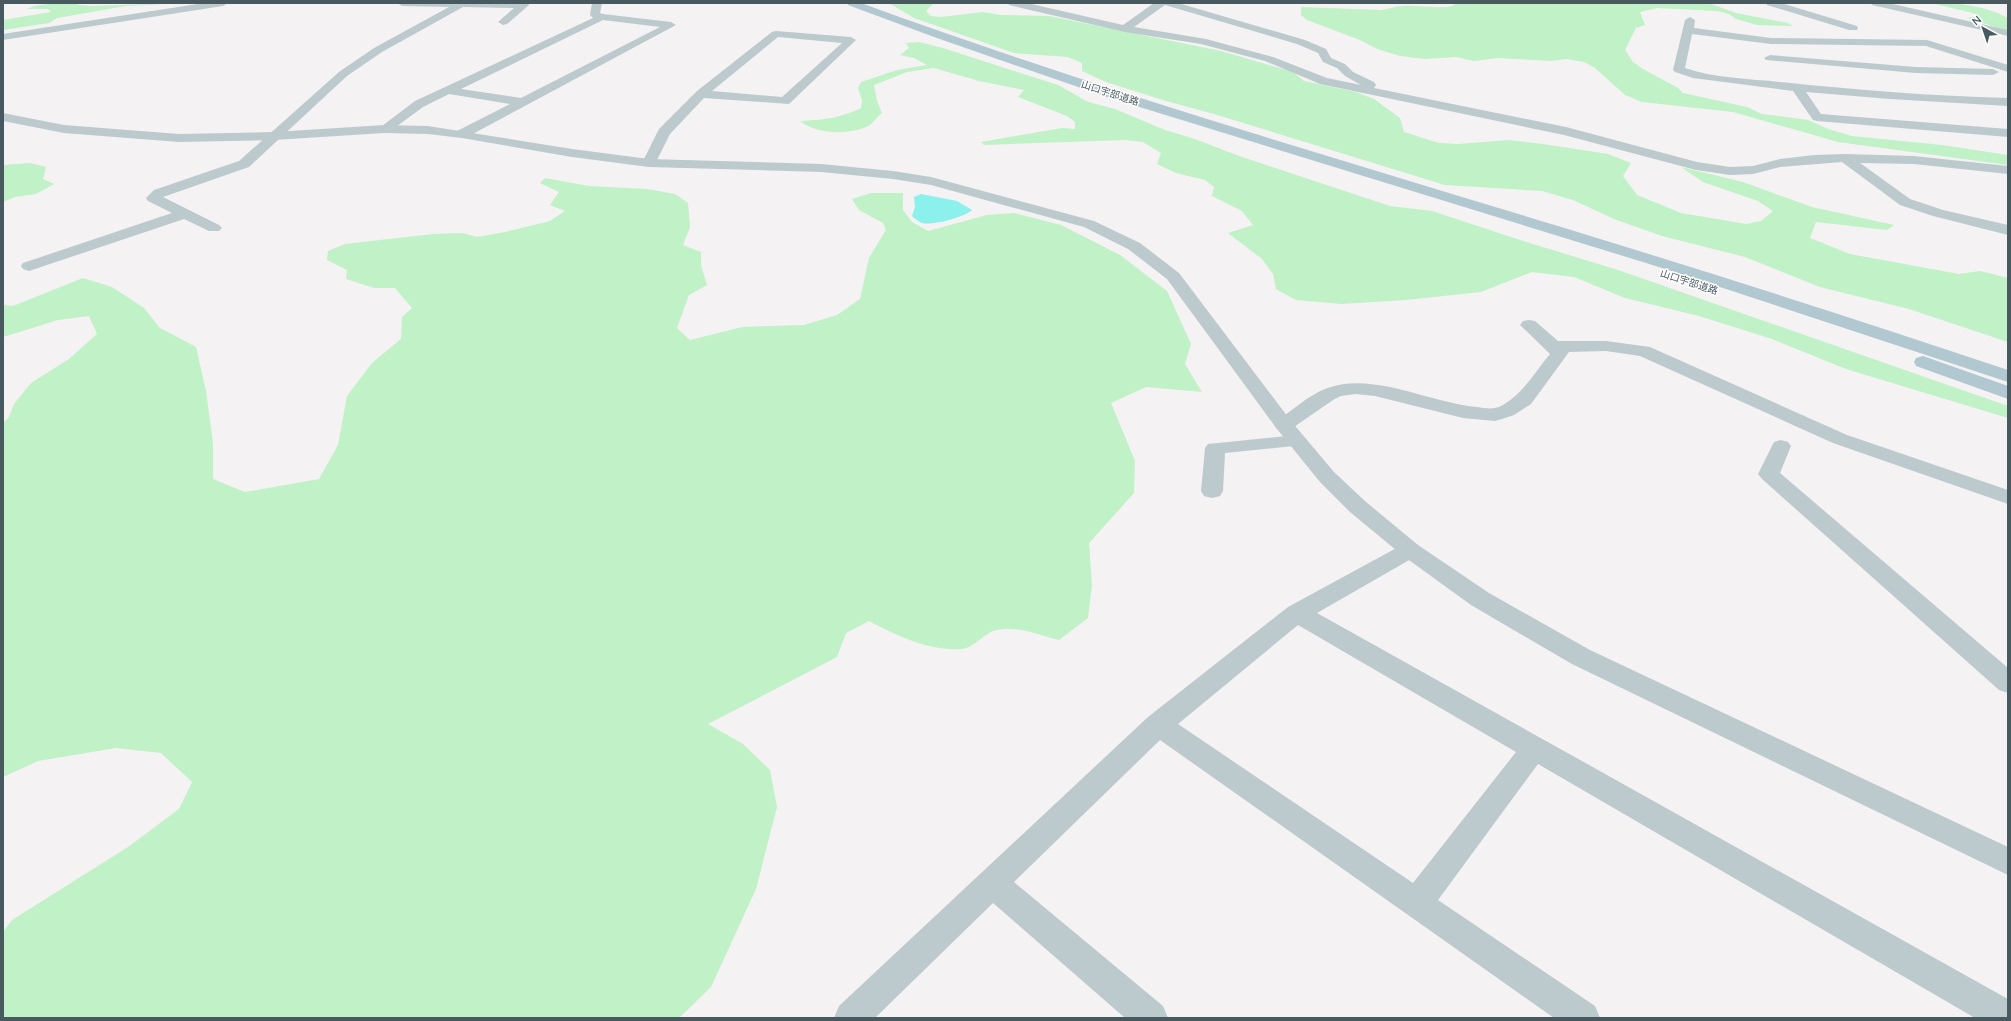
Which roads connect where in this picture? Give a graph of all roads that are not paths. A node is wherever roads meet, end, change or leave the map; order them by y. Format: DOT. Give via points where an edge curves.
graph roads {
  1 [pos="223,3"];
  2 [pos="402,3"];
  3 [pos="597,3"];
  4 [pos="852,3"];
  5 [pos="1013,3"];
  6 [pos="1162,3"];
  7 [pos="1167,3"];
  8 [pos="1771,3"];
  9 [pos="1876,3"];
  10 [pos="462,4"];
  11 [pos="602,17"];
  12 [pos="503,22"];
  13 [pos="1853,28"];
  14 [pos="1125,29"];
  15 [pos="2008,33"];
  16 [pos="3,37"];
  17 [pos="1771,41"];
  18 [pos="1770,58"];
  19 [pos="2008,69"];
  20 [pos="2008,72"];
  21 [pos="1768,85"];
  22 [pos="1797,87"];
  23 [pos="446,90"];
  24 [pos="1372,91"];
  25 [pos="701,94"];
  26 [pos="521,102"];
  27 [pos="2008,102"];
  28 [pos="3,117"];
  29 [pos="384,129"];
  30 [pos="2008,133"];
  31 [pos="462,134"];
  32 [pos="274,136"];
  33 [pos="1845,158"];
  34 [pos="649,162"];
  35 [pos="2008,170"];
  36 [pos="1371,176"];
  37 [pos="185,214"];
  38 [pos="214,228"];
  39 [pos="2008,230"];
  40 [pos="29,266"];
  41 [pos="1819,323"];
  42 [pos="1529,325"];
  43 [pos="1554,347"];
  44 [pos="2008,374"];
  45 [pos="2008,385"];
  46 [pos="2008,393"];
  47 [pos="1284,425"];
  48 [pos="1297,441"];
  49 [pos="1781,446"];
  50 [pos="1212,491"];
  51 [pos="2008,498"];
  52 [pos="1410,550"];
  53 [pos="1297,613"];
  54 [pos="2008,683"];
  55 [pos="1158,725"];
  56 [pos="1534,748"];
  57 [pos="2008,862"];
  58 [pos="992,883"];
  59 [pos="1416,903"];
  60 [pos="851,1018"];
  61 [pos="1151,1018"];
  62 [pos="1583,1018"];
  63 [pos="2008,1018"];
  1 -- 16 [label="street"];
  2 -- 10 [label="street"];
  3 -- 11 [label="street" via="595,15"];
  4 -- 36 [label="main road, 山口宇部道路" via="1045,72"];
  5 -- 14 [label="street"];
  6 -- 14 [label="street"];
  7 -- 24 [label="street" via="1301,42 1322,52 1327,60 1373,87"];
  8 -- 13 [label="street"];
  9 -- 15 [label="street"];
  10 -- 12 [label="street" via="524,5"];
  10 -- 32 [label="street" via="378,50 343,74"];
  11 -- 23 [label="street"];
  11 -- 26 [label="street" via="671,25"];
  14 -- 24 [label="street" via="1202,41 1269,59 1324,81"];
  17 -- 18 [label="street"];
  17 -- 19 [label="street" via="1927,43"];
  17 -- 21 [label="street" via="1689,25 1679,70 1693,75"];
  18 -- 20 [label="street" via="1916,70"];
  18 -- 21 [label="street"];
  21 -- 22 [label="street"];
  22 -- 27 [label="street"];
  22 -- 30 [label="street" via="1817,116"];
  23 -- 26 [label="street"];
  23 -- 29 [label="street" via="418,104"];
  24 -- 33 [label="street" via="1560,130 1696,166 1723,170 1753,170 1780,163"];
  25 -- 25 [label="street" via="776,34 851,40 785,101"];
  25 -- 34 [label="street" via="664,132"];
  26 -- 31 [label="street"];
  28 -- 32 [label="street" via="64,129 107,134 179,138"];
  29 -- 31 [label="street"];
  29 -- 32 [label="street"];
  31 -- 34 [label="street" via="572,153"];
  32 -- 37 [label="street" via="244,164 159,193 153,198"];
  33 -- 35 [label="street" via="1914,160"];
  33 -- 39 [label="street" via="1905,202"];
  34 -- 47 [label="street" via="821,168 893,175 931,181 1089,224 1134,246 1173,276"];
  36 -- 41 [label="main road, 山口宇部道路" via="1540,234"];
  36 -- 44 [label="main road, 山口宇部道路" via="1551,229"];
  37 -- 38 [label="street"];
  37 -- 40 [label="street"];
  41 -- 45 [label="main road, 山口宇部道路"];
  41 -- 46 [label="main road"];
  42 -- 43 [label="street"];
  43 -- 47 [label="street" via="1560,353 1524,400 1495,415 1463,412 1375,390 1355,388 1336,391 1326,396"];
  43 -- 51 [label="street" via="1606,346 1644,351 1840,440"];
  47 -- 48 [label="street"];
  48 -- 50 [label="street" via="1215,448"];
  48 -- 52 [label="street" via="1326,477"];
  49 -- 54 [label="street" via="1769,474"];
  52 -- 53 [label="street"];
  52 -- 57 [label="street" via="1480,599 1582,658"];
  53 -- 55 [label="street"];
  53 -- 56 [label="street"];
  55 -- 58 [label="street"];
  55 -- 59 [label="street"];
  56 -- 59 [label="street"];
  56 -- 63 [label="street"];
  58 -- 60 [label="street"];
  58 -- 61 [label="street"];
  59 -- 62 [label="street"];
}
